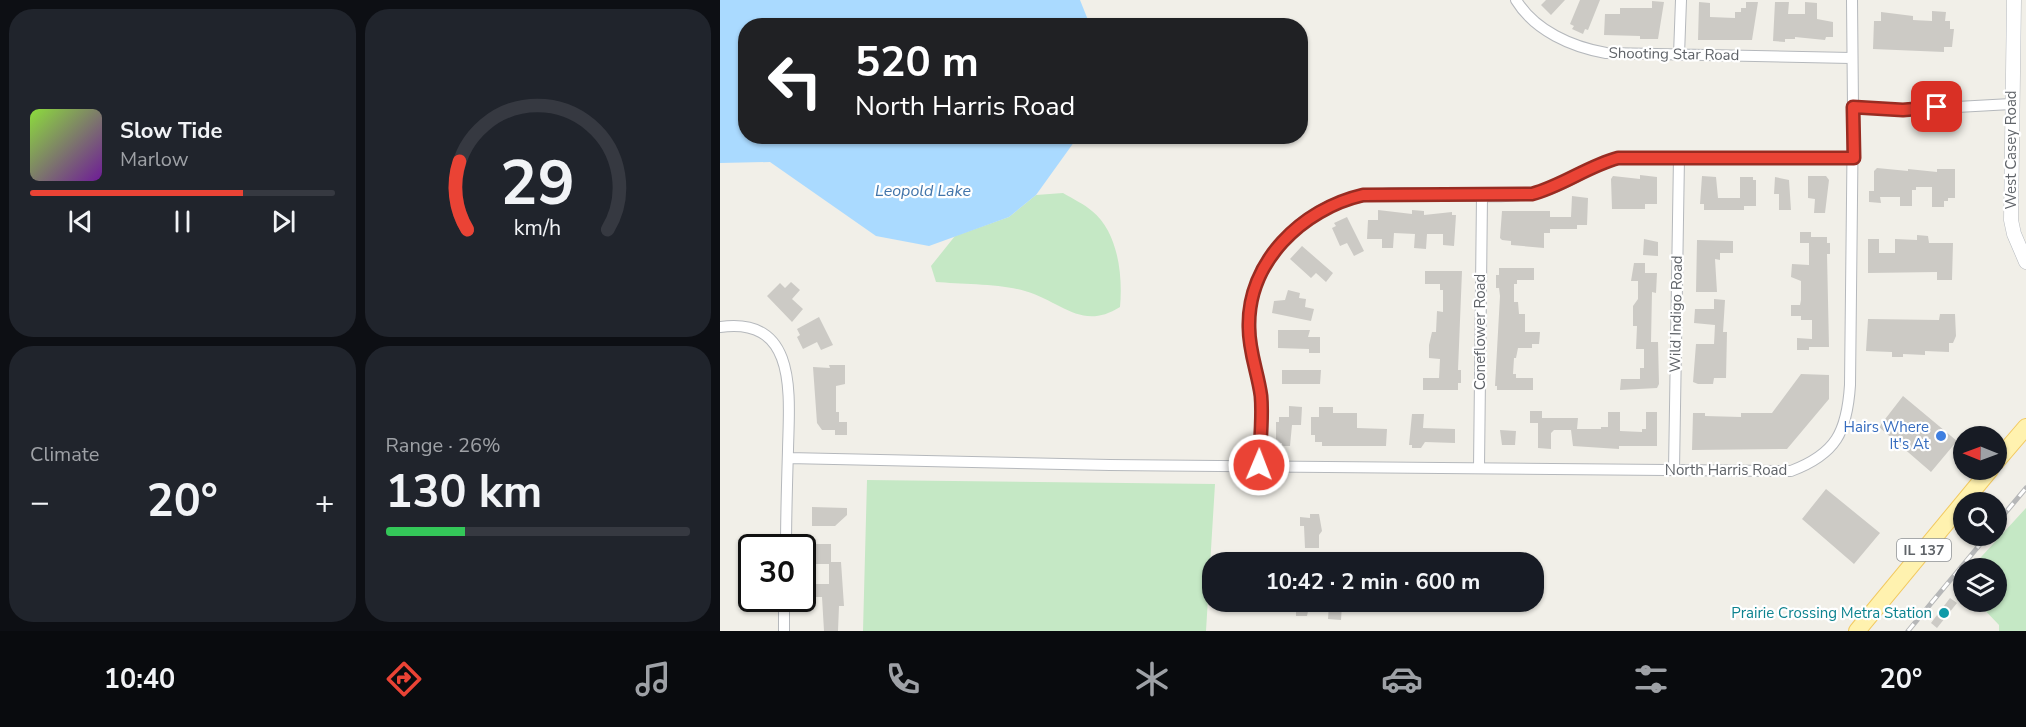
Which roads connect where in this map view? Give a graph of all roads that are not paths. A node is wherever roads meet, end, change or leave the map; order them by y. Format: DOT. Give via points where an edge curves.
graph roads {
  1 [pos="1516,0"];
  2 [pos="1681,0"];
  3 [pos="1852,0"];
  4 [pos="2014,0"];
  5 [pos="1679,55"];
  6 [pos="1851,58"];
  7 [pos="2011,104"];
  8 [pos="1853,107"];
  9 [pos="1679,157"];
  10 [pos="1854,158"];
  11 [pos="1482,196"];
  12 [pos="2026,262"];
  13 [pos="720,327"];
  14 [pos="2026,427"];
  15 [pos="2007,449"];
  16 [pos="788,458"];
  17 [pos="1259,465"];
  18 [pos="1479,468"];
  19 [pos="1674,470"];
  20 [pos="1982,480"];
  21 [pos="786,534"];
  22 [pos="784,612"];
  23 [pos="784,631"];
  24 [pos="1857,631"];
  1 -- 5 [label="street, Shooting Star Road" via="1540,26 1578,47 1618,54"];
  2 -- 5 [label="street"];
  3 -- 6 [label="street, North Harris Road"];
  4 -- 7 [label="main road, West Casey Road"];
  5 -- 6 [label="street, Shooting Star Road"];
  6 -- 8 [label="street, North Harris Road"];
  7 -- 8 [label="street" via="1903,110"];
  7 -- 12 [label="main road, West Casey Road" via="2011,220"];
  8 -- 10 [label="street, North Harris Road"];
  9 -- 10 [label="street"];
  9 -- 11 [label="street" via="1618,158 1532,194"];
  9 -- 19 [label="street, Wild Indigo Road"];
  10 -- 19 [label="street, North Harris Road" via="1850,385 1847,419 1841,434 1827,453 1791,471"];
  11 -- 17 [label="street" via="1363,195 1318,212 1287,235 1263,271 1250,315 1249,344 1261,396"];
  11 -- 18 [label="street, Coneflower Road"];
  13 -- 16 [label="street" via="739,324 759,328 779,350 789,379"];
  14 -- 15 [label="main road"];
  16 -- 17 [label="street, North Harris Road"];
  16 -- 21 [label="street"];
  17 -- 18 [label="street, North Harris Road"];
  18 -- 19 [label="street, North Harris Road"];
  20 -- 24 [label="main road, IL 137"];
  22 -- 23 [label="street"];
}
